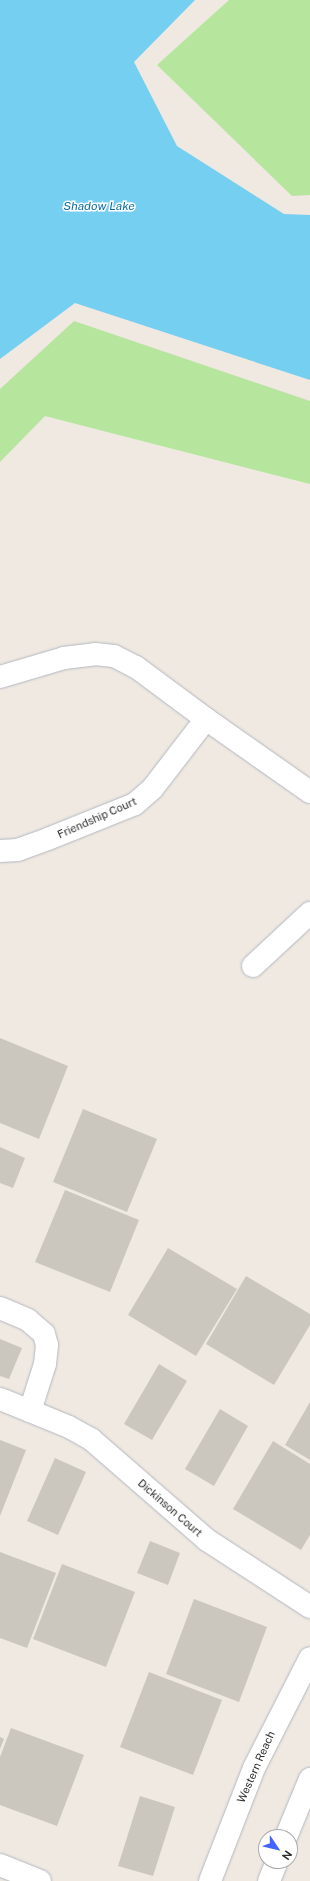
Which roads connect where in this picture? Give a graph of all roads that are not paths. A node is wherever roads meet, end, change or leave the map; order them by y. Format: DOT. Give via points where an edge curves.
graph roads {
  1 [pos="0,677"];
  2 [pos="206,719"];
  3 [pos="310,792"];
  4 [pos="0,851"];
  5 [pos="310,913"];
  6 [pos="253,966"];
  7 [pos="0,1308"];
  8 [pos="0,1399"];
  9 [pos="30,1411"];
  10 [pos="310,1607"];
  11 [pos="310,1658"];
  12 [pos="310,1779"];
  13 [pos="289,1829"];
  14 [pos="0,1865"];
  15 [pos="274,1869"];
  16 [pos="40,1881"];
  17 [pos="210,1881"];
  18 [pos="269,1881"];
  1 -- 2 [label="street" via="64,658 95,654 114,656 136,667"];
  2 -- 3 [label="street"];
  2 -- 4 [label="street, Friendship Court" via="152,789 134,804 48,840 18,850"];
  5 -- 6 [label="street"];
  7 -- 9 [label="street" via="28,1320 44,1334 47,1345 45,1364"];
  8 -- 9 [label="street, Dickinson Court"];
  9 -- 10 [label="street, Dickinson Court" via="69,1426 92,1440 207,1540"];
  11 -- 17 [label="street, Western Reach" via="254,1768"];
  12 -- 13 [label="street"];
  14 -- 16 [label="street"];
  15 -- 18 [label="street"];
}
